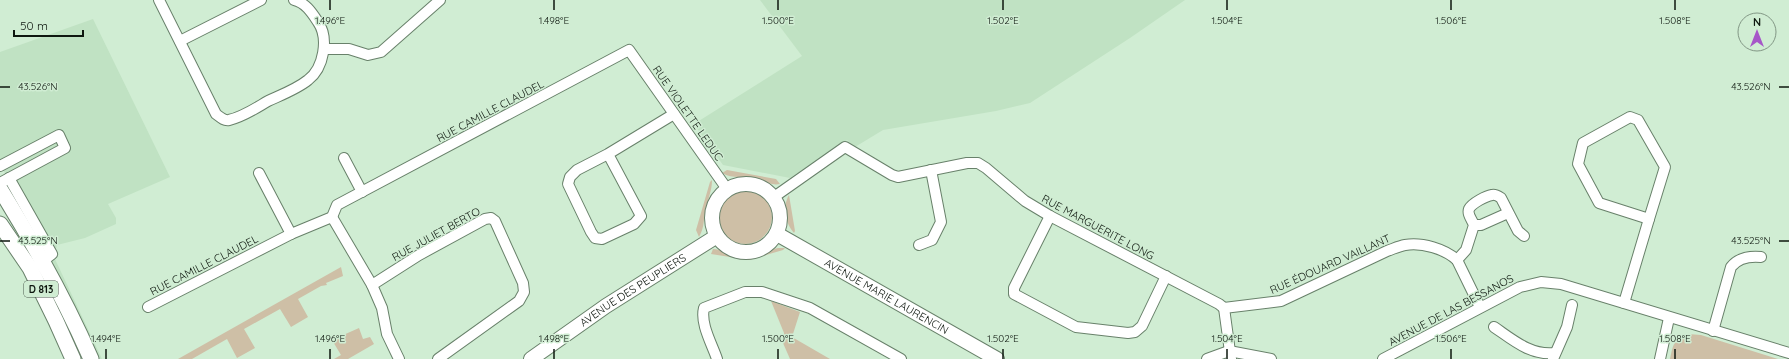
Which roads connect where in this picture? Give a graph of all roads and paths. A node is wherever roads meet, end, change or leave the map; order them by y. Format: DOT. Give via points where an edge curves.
graph roads {
  1 [pos="159,0"];
  2 [pos="261,0"];
  3 [pos="294,0"];
  4 [pos="440,0"];
  5 [pos="180,41"];
  6 [pos="325,48"];
  7 [pos="629,50"];
  8 [pos="674,114"];
  9 [pos="608,154"];
  10 [pos="344,158"];
  11 [pos="0,166"];
  12 [pos="931,170"];
  13 [pos="259,173"];
  14 [pos="0,183"];
  15 [pos="5,183"];
  16 [pos="727,189"];
  17 [pos="362,192"];
  18 [pos="774,197"];
  19 [pos="1508,213"];
  20 [pos="1050,216"];
  21 [pos="332,217"];
  22 [pos="1649,219"];
  23 [pos="0,224"];
  24 [pos="1474,225"];
  25 [pos="291,234"];
  26 [pos="777,234"];
  27 [pos="717,236"];
  28 [pos="1524,236"];
  29 [pos="919,245"];
  30 [pos="1761,257"];
  31 [pos="1457,260"];
  32 [pos="1166,276"];
  33 [pos="372,285"];
  34 [pos="1624,303"];
  35 [pos="1572,305"];
  36 [pos="148,307"];
  37 [pos="1480,307"];
  38 [pos="1224,308"];
  39 [pos="1669,318"];
  40 [pos="1494,327"];
  41 [pos="1713,330"];
  42 [pos="1789,353"];
  43 [pos="1230,355"];
  44 [pos="1554,356"];
  45 [pos="73,359"];
  46 [pos="91,359"];
  47 [pos="400,359"];
  48 [pos="438,359"];
  49 [pos="531,359"];
  50 [pos="717,359"];
  51 [pos="901,359"];
  52 [pos="997,359"];
  53 [pos="1207,359"];
  54 [pos="1271,359"];
  55 [pos="1384,359"];
  56 [pos="1660,359"];
  1 -- 5 [label="street"];
  2 -- 5 [label="street"];
  3 -- 6 [label="street" via="312,12 322,27"];
  4 -- 6 [label="street" via="381,52 368,55 349,49"];
  5 -- 6 [label="street" via="216,114 229,120 309,80 320,64"];
  7 -- 8 [label="street, RUE VIOLETTE LEDUC"];
  7 -- 17 [label="street, RUE CAMILLE CLAUDEL"];
  8 -- 9 [label="street"];
  8 -- 16 [label="street, RUE VIOLETTE LEDUC"];
  9 -- 9 [label="street" via="577,170 570,177 568,184 591,232 596,238 602,239 634,224 641,216"];
  10 -- 17 [label="street"];
  11 -- 15 [label="street" via="59,135 64,148"];
  12 -- 18 [label="street, RUE MARGUERITE LONG" via="898,177 845,147"];
  12 -- 20 [label="street, RUE MARGUERITE LONG" via="978,163"];
  12 -- 29 [label="street" via="941,222 932,240"];
  13 -- 25 [label="street"];
  14 -- 15 [label="street"];
  15 -- 46 [label="main road, D 813" via="48,257"];
  16 -- 18 [label="street" via="741,184 753,184"];
  16 -- 27 [label="street" via="716,201 712,213 712,224"];
  17 -- 21 [label="street, RUE CAMILLE CLAUDEL" via="337,205"];
  18 -- 26 [label="street" via="780,221"];
  19 -- 24 [label="street" via="1481,225"];
  19 -- 24 [label="street" via="1501,198 1492,195 1469,208"];
  19 -- 28 [label="street" via="1518,231"];
  20 -- 32 [label="street, RUE MARGUERITE LONG"];
  20 -- 32 [label="street" via="1014,288 1014,294 1043,310 1076,327 1136,332 1142,326"];
  21 -- 25 [label="street, RUE CAMILLE CLAUDEL"];
  21 -- 33 [label="street"];
  22 -- 22 [label="street" via="1665,166 1638,120 1630,117 1583,143 1578,164 1599,203"];
  22 -- 34 [label="street"];
  23 -- 45 [label="main road, D 813" via="30,268"];
  24 -- 31 [label="street" via="1466,250"];
  25 -- 36 [label="street, RUE CAMILLE CLAUDEL"];
  26 -- 27 [label="street" via="771,242 750,252 731,248"];
  26 -- 52 [label="street, AVENUE MARIE LAURENCIN"];
  27 -- 49 [label="street, AVENUE DES PEUPLIERS" via="606,306"];
  30 -- 41 [label="street" via="1752,256 1735,262 1731,267"];
  31 -- 37 [label="street"];
  31 -- 38 [label="street, RUE ÉDOUARD VAILLANT" via="1432,248 1405,245 1281,301"];
  32 -- 38 [label="street, RUE MARGUERITE LONG"];
  33 -- 47 [label="street" via="382,308 387,334"];
  33 -- 48 [label="street, RUE JULIET BERTO" via="419,255 485,219 491,218 495,221 523,283 524,292 519,301"];
  34 -- 37 [label="street, AVENUE DE LAS BESSANOS" via="1561,284 1541,282 1520,287"];
  34 -- 39 [label="street, AVENUE DE LAS BESSANOS"];
  35 -- 44 [label="street" via="1567,327"];
  37 -- 55 [label="street, AVENUE DE LAS BESSANOS"];
  38 -- 43 [label="street"];
  39 -- 41 [label="street, AVENUE DE LAS BESSANOS"];
  39 -- 56 [label="street"];
  40 -- 44 [label="street" via="1527,349"];
  41 -- 42 [label="street, AVENUE DE LAS BESSANOS"];
  43 -- 53 [label="street"];
  43 -- 54 [label="street"];
  50 -- 51 [label="street" via="704,323 704,308 745,292 762,292 810,308"];
}
